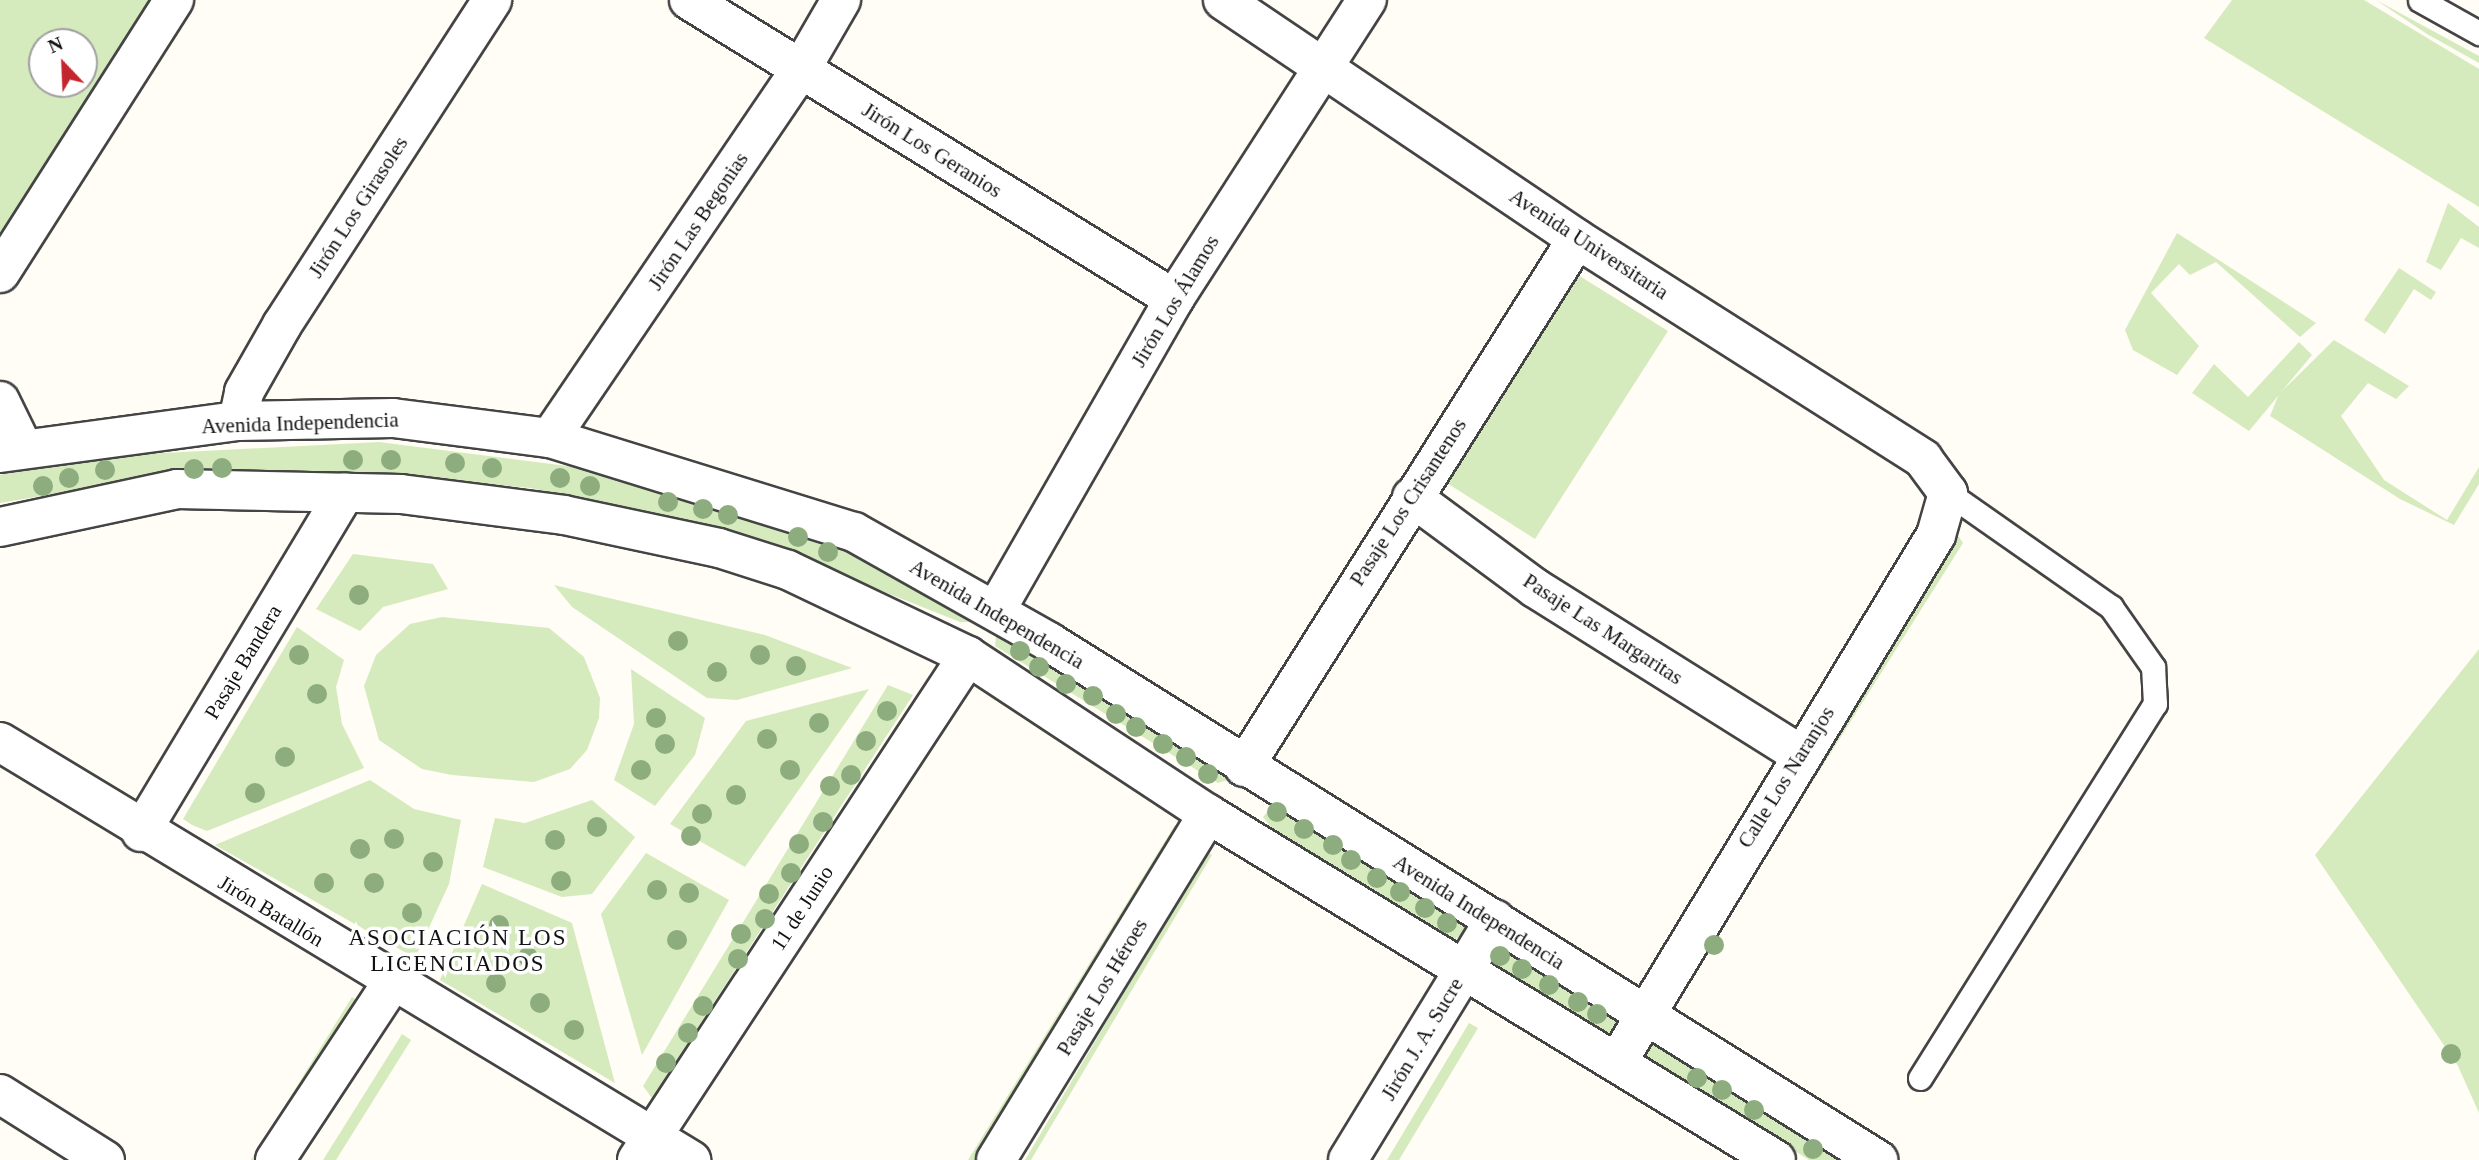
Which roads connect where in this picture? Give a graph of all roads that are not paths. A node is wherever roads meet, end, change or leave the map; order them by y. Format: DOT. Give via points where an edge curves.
graph roads {
  1 [pos="174,0"];
  2 [pos="492,0"];
  3 [pos="689,0"];
  4 [pos="841,0"];
  5 [pos="1223,0"];
  6 [pos="1367,0"];
  7 [pos="2420,0"];
  8 [pos="2479,33"];
  9 [pos="1323,66"];
  10 [pos="801,69"];
  11 [pos="1577,239"];
  12 [pos="0,273"];
  13 [pos="1174,299"];
  14 [pos="0,401"];
  15 [pos="239,421"];
  16 [pos="550,438"];
  17 [pos="11,451"];
  18 [pos="345,493"];
  19 [pos="1948,493"];
  20 [pos="1412,497"];
  21 [pos="0,527"];
  22 [pos="996,610"];
  23 [pos="968,656"];
  24 [pos="0,742"];
  25 [pos="1800,754"];
  26 [pos="1244,767"];
  27 [pos="1208,814"];
  28 [pos="141,832"];
  29 [pos="1496,919"];
  30 [pos="1464,970"];
  31 [pos="391,984"];
  32 [pos="1641,1017"];
  33 [pos="1619,1059"];
  34 [pos="1920,1078"];
  35 [pos="0,1094"];
  36 [pos="645,1147"];
  37 [pos="1867,1157"];
  38 [pos="105,1160"];
  39 [pos="275,1160"];
  40 [pos="691,1160"];
  41 [pos="996,1160"];
  42 [pos="1348,1160"];
  43 [pos="1776,1160"];
  1 -- 12 [label="street"];
  2 -- 15 [label="street, Jirón Los Girasoles" via="282,325 244,392"];
  3 -- 10 [label="street, Jirón Los Geranios"];
  4 -- 10 [label="street, Jirón Las Begonias"];
  5 -- 9 [label="street, Avenida Universitaria"];
  6 -- 9 [label="street, Jirón Los Álamos"];
  7 -- 8 [label="lane"];
  9 -- 11 [label="street, Avenida Universitaria"];
  9 -- 13 [label="street, Jirón Los Álamos"];
  10 -- 13 [label="street, Jirón Los Geranios"];
  10 -- 16 [label="street, Jirón Las Begonias"];
  11 -- 19 [label="street, Avenida Universitaria" via="1923,459"];
  11 -- 20 [label="street, Pasaje Los Crisantenos"];
  13 -- 22 [label="street, Jirón Los Álamos"];
  14 -- 17 [label="street"];
  15 -- 16 [label="street, Avenida Independencia" via="393,418"];
  15 -- 17 [label="street, Avenida Independencia"];
  16 -- 22 [label="street, Avenida Independencia" via="720,485 854,532"];
  18 -- 21 [label="street" via="177,489"];
  18 -- 23 [label="street" via="564,515 719,548 788,570"];
  18 -- 28 [label="street, Pasaje Bandera"];
  19 -- 25 [label="street, Calle Los Naranjos" via="1936,535"];
  19 -- 34 [label="lane" via="2112,607 2153,667 2155,704"];
  20 -- 25 [label="street, Pasaje Las Margaritas" via="1535,588"];
  20 -- 26 [label="street, Pasaje Los Crisantenos"];
  22 -- 26 [label="street, Avenida Independencia"];
  23 -- 27 [label="street"];
  23 -- 36 [label="street, 11 de Junio"];
  24 -- 28 [label="street, Jirón Batallón"];
  25 -- 32 [label="street, Calle Los Naranjos"];
  26 -- 29 [label="street, Avenida Independencia"];
  27 -- 30 [label="street"];
  27 -- 41 [label="street, Pasaje Los Héroes"];
  28 -- 31 [label="street, Jirón Batallón"];
  29 -- 30 [label="street, Jirón J. A. Sucre"];
  29 -- 32 [label="street, Avenida Independencia"];
  30 -- 33 [label="street"];
  30 -- 42 [label="street, Jirón J. A. Sucre"];
  31 -- 36 [label="street, Jirón Batallón"];
  31 -- 39 [label="street"];
  32 -- 33 [label="street, Calle Los Naranjos"];
  32 -- 37 [label="street, Avenida Independencia"];
  33 -- 43 [label="street"];
  35 -- 38 [label="street"];
  36 -- 40 [label="street, Jirón Batallón"];
}
